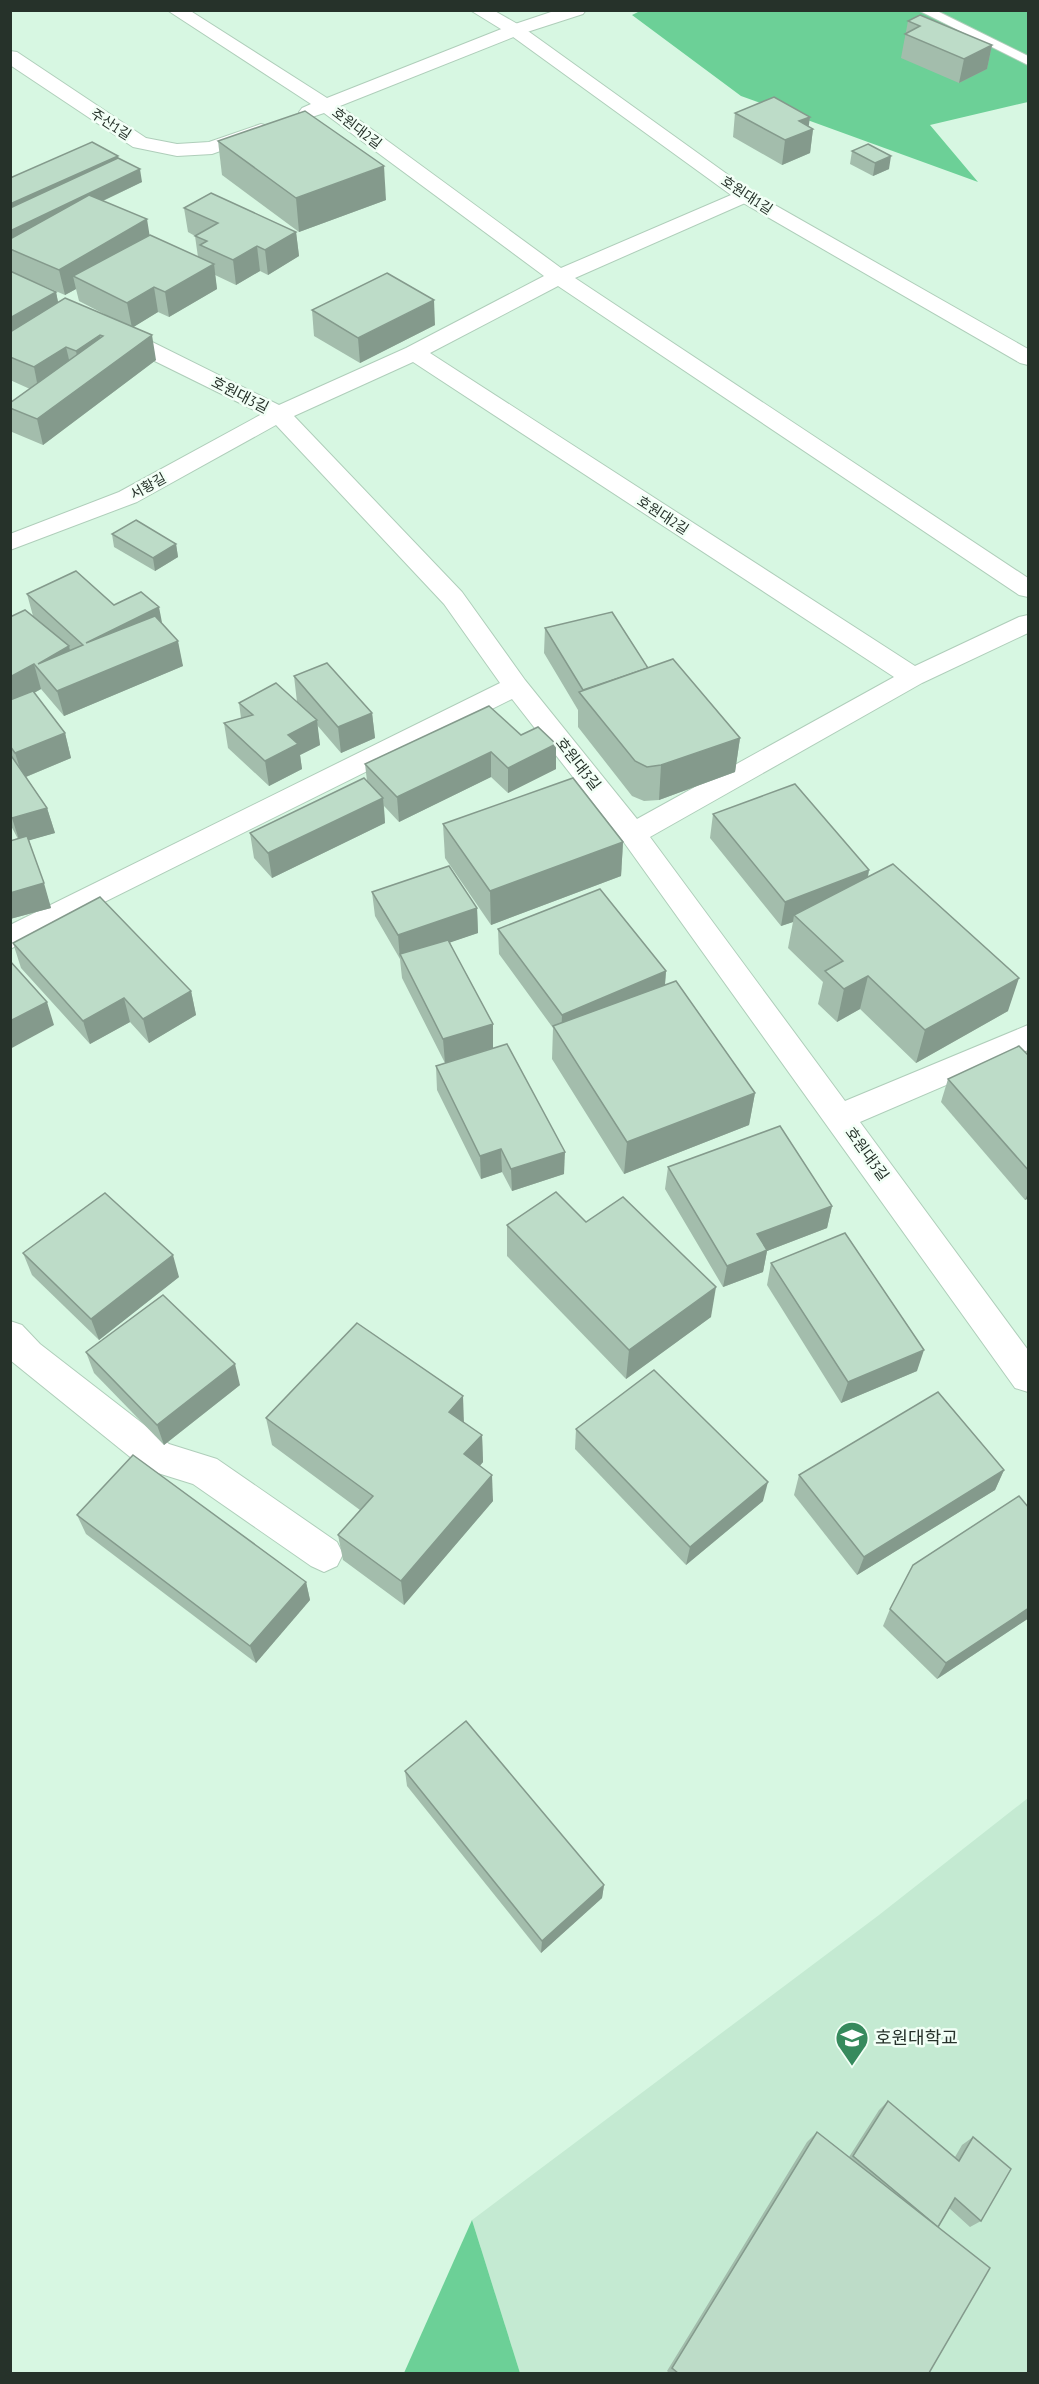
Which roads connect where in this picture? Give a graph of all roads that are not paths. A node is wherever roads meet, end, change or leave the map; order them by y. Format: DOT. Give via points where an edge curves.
graph roads {
  1 [pos="176,10"];
  2 [pos="479,10"];
  3 [pos="577,10"];
  4 [pos="924,10"];
  5 [pos="515,30"];
  6 [pos="10,56"];
  7 [pos="1029,61"];
  8 [pos="327,106"];
  9 [pos="296,117"];
  10 [pos="275,125"];
  11 [pos="745,196"];
  12 [pos="559,278"];
  13 [pos="96,323"];
  14 [pos="414,353"];
  15 [pos="1029,358"];
  16 [pos="279,414"];
  17 [pos="10,543"];
  18 [pos="1029,589"];
  19 [pos="1029,623"];
  20 [pos="913,677"];
  21 [pos="516,686"];
  22 [pos="633,834"];
  23 [pos="10,938"];
  24 [pos="1029,1037"];
  25 [pos="839,1117"];
  26 [pos="10,1336"];
  27 [pos="1029,1377"];
  28 [pos="324,1554"];
  1 -- 8 [label="street, 호원대2길"];
  2 -- 5 [label="street, 호원대1길"];
  3 -- 5 [label="street"];
  4 -- 7 [label="lane"];
  5 -- 8 [label="street"];
  5 -- 11 [label="street, 호원대1길"];
  6 -- 10 [label="street, 주산1길" via="140,143 177,150 212,148"];
  8 -- 9 [label="street"];
  8 -- 12 [label="street, 호원대2길"];
  11 -- 12 [label="street"];
  11 -- 15 [label="street, 호원대1길"];
  12 -- 14 [label="street"];
  12 -- 18 [label="street, 호원대2길"];
  13 -- 16 [label="street, 호원대3길"];
  14 -- 16 [label="street"];
  14 -- 20 [label="street, 호원대2길"];
  16 -- 17 [label="street, 서황길" via="128,497"];
  16 -- 21 [label="street, 호원대3길" via="453,598"];
  19 -- 20 [label="street"];
  20 -- 22 [label="street"];
  21 -- 22 [label="street, 호원대3길"];
  21 -- 23 [label="street"];
  22 -- 25 [label="street, 호원대3길"];
  24 -- 25 [label="street"];
  25 -- 27 [label="street, 호원대3길"];
  26 -- 28 [label="street" via="28,1355 158,1456 204,1471"];
}
